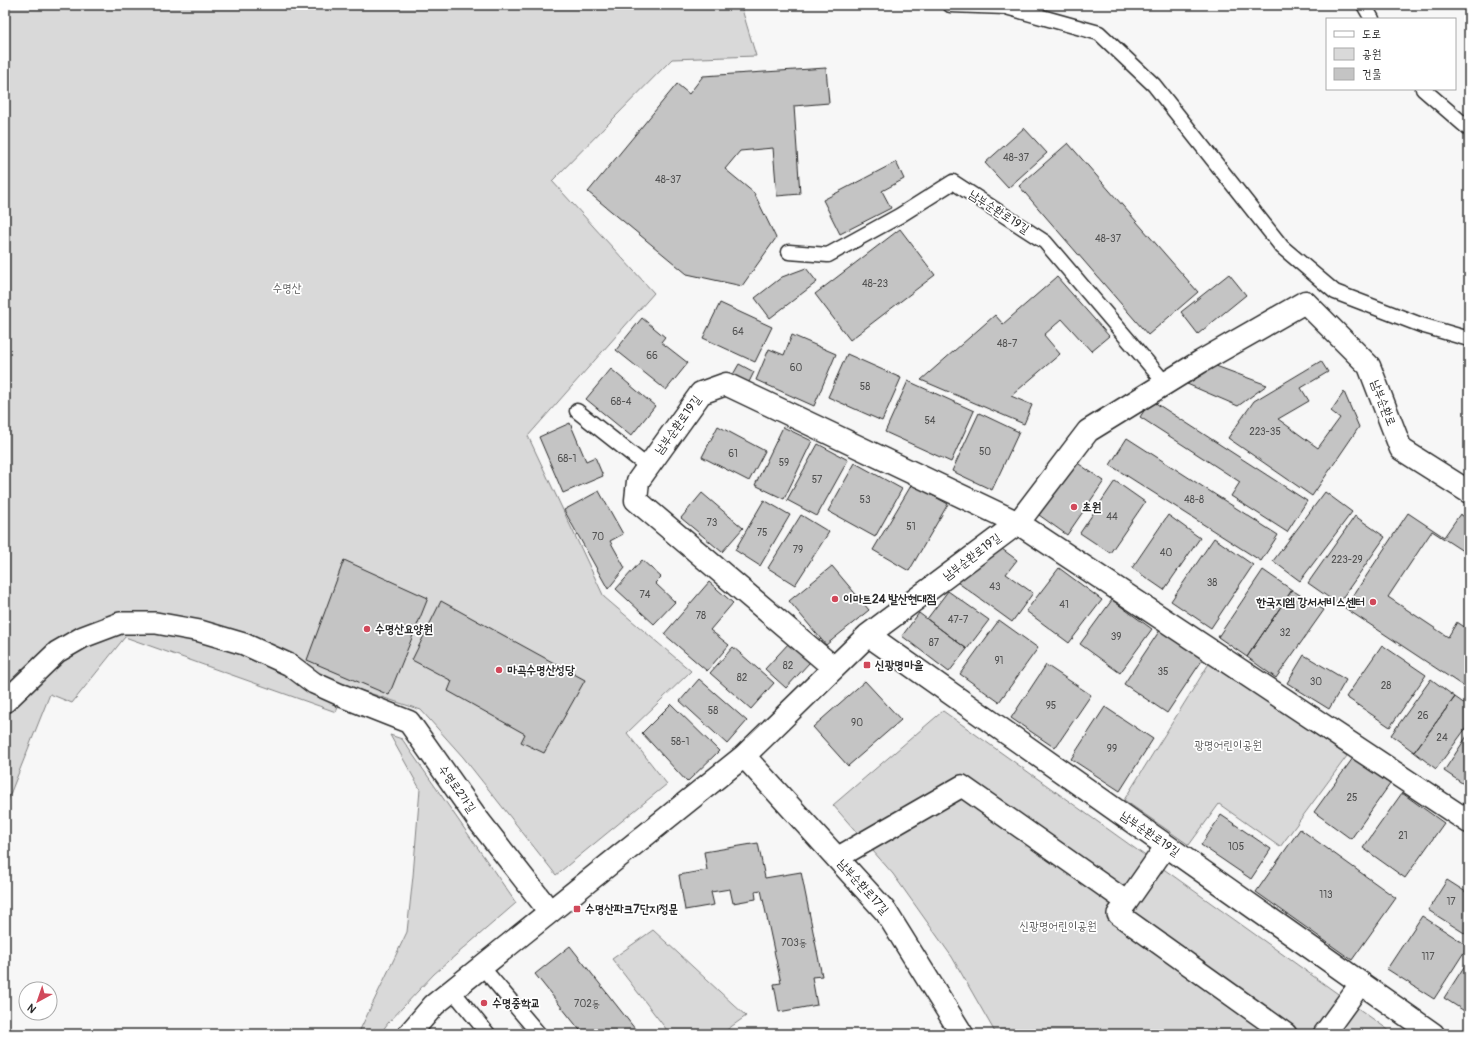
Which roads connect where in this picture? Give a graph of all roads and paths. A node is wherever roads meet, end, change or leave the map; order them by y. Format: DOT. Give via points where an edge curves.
graph roads {
  1 [pos="950,5"];
  2 [pos="1364,5"];
  3 [pos="1006,6"];
  4 [pos="1371,18"];
  5 [pos="1424,90"];
  6 [pos="1469,129"];
  7 [pos="789,252"];
  8 [pos="1305,302"];
  9 [pos="1469,339"];
  10 [pos="1165,383"];
  11 [pos="577,411"];
  12 [pos="648,467"];
  13 [pos="1469,492"];
  14 [pos="1018,523"];
  15 [pos="868,635"];
  16 [pos="834,668"];
  17 [pos="343,696"];
  18 [pos="5,702"];
  19 [pos="744,756"];
  20 [pos="1469,822"];
  21 [pos="1166,846"];
  22 [pos="837,858"];
  23 [pos="1127,902"];
  24 [pos="550,912"];
  25 [pos="482,967"];
  26 [pos="1360,983"];
  27 [pos="452,990"];
  28 [pos="409,1034"];
  29 [pos="488,1034"];
  30 [pos="539,1034"];
  31 [pos="962,1034"];
  32 [pos="1286,1034"];
  33 [pos="1324,1034"];
  34 [pos="1433,1034"];
  1 -- 3 [label="lane"];
  2 -- 4 [label="lane"];
  3 -- 9 [label="lane" via="1099,33 1154,84 1282,247 1336,292 1420,325"];
  5 -- 6 [label="lane"];
  7 -- 10 [label="lane, 남부순환로19길" via="828,255 899,216 953,182 1045,242"];
  8 -- 10 [label="street, 남부순환로19길"];
  8 -- 13 [label="street, 남부순환로" via="1369,366 1401,449"];
  10 -- 14 [label="street, 남부순환로19길" via="1088,431"];
  11 -- 12 [label="lane, 남부순환로19길"];
  12 -- 14 [label="street, 남부순환로19길" via="701,393 726,384"];
  12 -- 16 [label="street, 남부순환로19길" via="638,481 636,500"];
  14 -- 15 [label="street, 남부순환로19길"];
  14 -- 20 [label="street, 남부순환로19길"];
  15 -- 16 [label="street, 남부순환로19길"];
  15 -- 21 [label="street, 남부순환로19길"];
  16 -- 19 [label="street, 남부순환로19길"];
  17 -- 18 [label="street" via="314,683 290,665 244,644 200,631 156,623 120,623 83,636 57,652"];
  17 -- 24 [label="street, 수명로2가길" via="409,722 479,821"];
  19 -- 22 [label="street, 남부순환로17길"];
  19 -- 24 [label="street"];
  21 -- 23 [label="street"];
  21 -- 26 [label="street, 남부순환로19길"];
  22 -- 23 [label="street" via="962,786"];
  22 -- 31 [label="street, 남부순환로17길" via="886,912"];
  23 -- 32 [label="street" via="1118,914"];
  24 -- 25 [label="street"];
  25 -- 27 [label="street"];
  25 -- 30 [label="lane"];
  26 -- 33 [label="street"];
  26 -- 34 [label="street, 남부순환로19길"];
  27 -- 28 [label="street" via="434,1005"];
  27 -- 29 [label="lane"];
}
